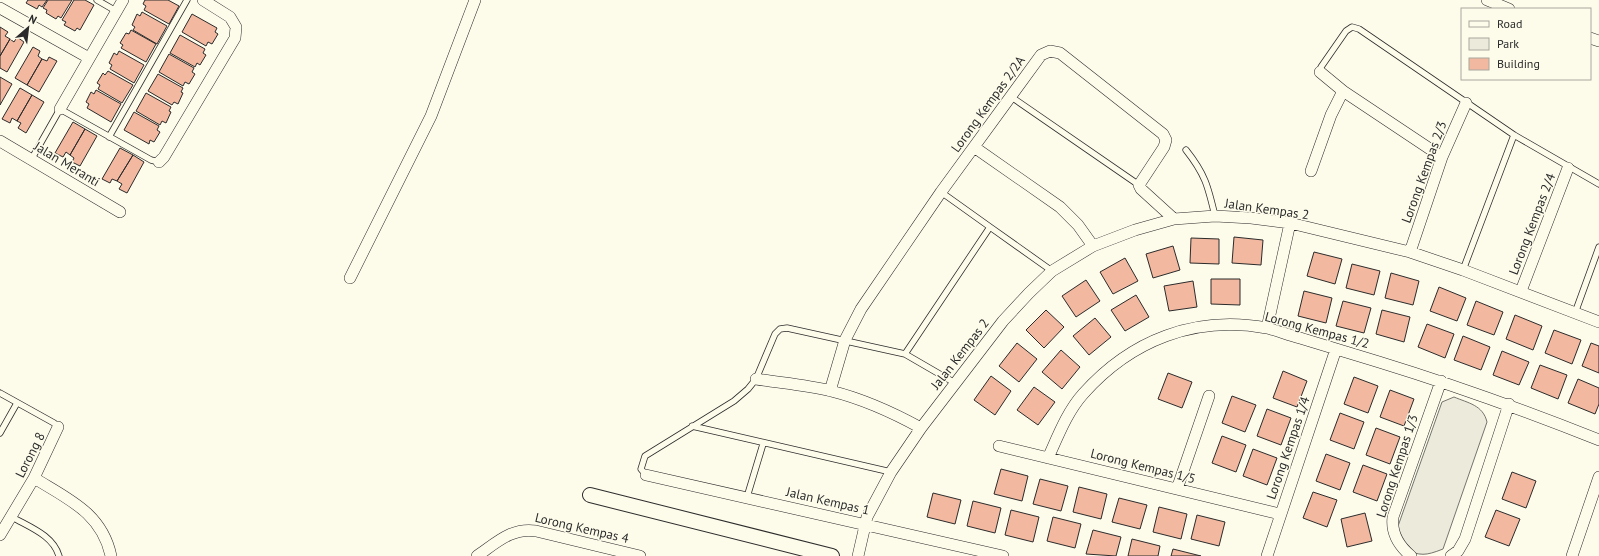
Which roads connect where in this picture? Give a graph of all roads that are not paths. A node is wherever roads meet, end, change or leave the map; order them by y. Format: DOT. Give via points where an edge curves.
graph roads {
  1 [pos="97,0"];
  2 [pos="122,0"];
  3 [pos="187,0"];
  4 [pos="203,0"];
  5 [pos="475,0"];
  6 [pos="1487,0"];
  7 [pos="0,8"];
  8 [pos="1507,8"];
  9 [pos="116,11"];
  10 [pos="89,58"];
  11 [pos="1320,72"];
  12 [pos="1344,91"];
  13 [pos="1010,96"];
  14 [pos="1466,103"];
  15 [pos="60,109"];
  16 [pos="1514,135"];
  17 [pos="109,137"];
  18 [pos="0,141"];
  19 [pos="974,147"];
  20 [pos="1186,150"];
  21 [pos="1442,157"];
  22 [pos="31,160"];
  23 [pos="159,162"];
  24 [pos="1568,168"];
  25 [pos="1311,172"];
  26 [pos="1599,184"];
  27 [pos="1139,185"];
  28 [pos="941,192"];
  29 [pos="120,212"];
  30 [pos="1215,216"];
  31 [pos="1174,219"];
  32 [pos="1290,224"];
  33 [pos="990,227"];
  34 [pos="1093,246"];
  35 [pos="1599,246"];
  36 [pos="1410,252"];
  37 [pos="1463,270"];
  38 [pos="1052,271"];
  39 [pos="350,278"];
  40 [pos="1521,291"];
  41 [pos="1575,313"];
  42 [pos="1599,322"];
  43 [pos="1267,328"];
  44 [pos="845,340"];
  45 [pos="1336,349"];
  46 [pos="905,354"];
  47 [pos="756,379"];
  48 [pos="1441,381"];
  49 [pos="955,383"];
  50 [pos="830,391"];
  51 [pos="0,393"];
  52 [pos="1209,396"];
  53 [pos="17,403"];
  54 [pos="1509,404"];
  55 [pos="692,426"];
  56 [pos="58,427"];
  57 [pos="921,428"];
  58 [pos="0,433"];
  59 [pos="1599,440"];
  60 [pos="763,444"];
  61 [pos="1000,446"];
  62 [pos="1048,458"];
  63 [pos="891,472"];
  64 [pos="646,475"];
  65 [pos="1599,477"];
  66 [pos="34,478"];
  67 [pos="1177,489"];
  68 [pos="590,495"];
  69 [pos="747,497"];
  70 [pos="1280,514"];
  71 [pos="12,516"];
  72 [pos="865,524"];
  73 [pos="0,535"];
  74 [pos="59,556"];
  75 [pos="111,556"];
  76 [pos="477,556"];
  77 [pos="640,556"];
  78 [pos="832,556"];
  79 [pos="858,556"];
  80 [pos="1003,556"];
  81 [pos="1267,556"];
  82 [pos="1411,556"];
  83 [pos="1450,556"];
  84 [pos="1572,556"];
  1 -- 9 [label="lane"];
  2 -- 9 [label="street"];
  3 -- 17 [label="lane"];
  4 -- 23 [label="street" via="230,16 236,27 234,38"];
  5 -- 39 [label="street" via="431,116"];
  6 -- 8 [label="street"];
  7 -- 10 [label="street"];
  9 -- 10 [label="street"];
  10 -- 15 [label="street"];
  11 -- 12 [label="street"];
  11 -- 14 [label="lane" via="1346,31 1352,27"];
  12 -- 21 [label="street"];
  12 -- 25 [label="street" via="1331,115"];
  13 -- 19 [label="street, Lorong Kempas 2/2A"];
  13 -- 27 [label="lane"];
  13 -- 27 [label="street, Lorong Kempas 2/2A" via="1041,55 1050,51 1060,54 1163,134 1166,140 1164,147"];
  14 -- 16 [label="lane"];
  14 -- 21 [label="street, Lorong Kempas 2/3"];
  15 -- 17 [label="lane"];
  15 -- 22 [label="lane"];
  16 -- 24 [label="lane"];
  16 -- 37 [label="lane"];
  17 -- 23 [label="lane"];
  18 -- 22 [label="street, Jalan Meranti"];
  19 -- 28 [label="street, Lorong Kempas 2/2A"];
  19 -- 34 [label="street" via="1060,207 1078,224"];
  20 -- 30 [label="lane" via="1201,168"];
  21 -- 36 [label="street, Lorong Kempas 2/3"];
  22 -- 29 [label="street, Jalan Meranti"];
  24 -- 26 [label="lane"];
  24 -- 40 [label="street, Lorong Kempas 2/4"];
  27 -- 31 [label="street"];
  28 -- 33 [label="lane"];
  28 -- 44 [label="street, Lorong Kempas 2/2A" via="861,309"];
  30 -- 31 [label="street, Jalan Kempas 2"];
  30 -- 32 [label="street, Jalan Kempas 2"];
  31 -- 34 [label="street, Jalan Kempas 2"];
  32 -- 36 [label="street, Jalan Kempas 2"];
  32 -- 43 [label="street"];
  33 -- 38 [label="lane"];
  33 -- 46 [label="lane"];
  34 -- 38 [label="street, Jalan Kempas 2"];
  35 -- 41 [label="lane"];
  36 -- 37 [label="street, Jalan Kempas 2"];
  37 -- 40 [label="street, Jalan Kempas 2"];
  38 -- 49 [label="street, Jalan Kempas 2" via="1003,321"];
  40 -- 41 [label="street, Jalan Kempas 2"];
  41 -- 42 [label="street, Jalan Kempas 2"];
  43 -- 45 [label="street, Lorong Kempas 1/2"];
  43 -- 62 [label="street, Lorong Kempas 1/2" via="1224,325 1184,330 1150,342 1111,367 1082,395 1063,424"];
  44 -- 46 [label="lane"];
  44 -- 47 [label="lane" via="787,328 780,329 775,334"];
  44 -- 50 [label="street, Lorong Kempas 2/2A"];
  45 -- 48 [label="street, Lorong Kempas 1/2"];
  45 -- 70 [label="street, Lorong Kempas 1/4"];
  46 -- 49 [label="lane"];
  47 -- 50 [label="street"];
  47 -- 55 [label="lane" via="734,401"];
  48 -- 54 [label="street, Lorong Kempas 1/2"];
  48 -- 82 [label="street, Lorong Kempas 1/3" via="1393,517 1392,527 1397,540"];
  49 -- 57 [label="street, Jalan Kempas 2"];
  50 -- 57 [label="street" via="876,405"];
  51 -- 53 [label="lane"];
  52 -- 67 [label="street"];
  53 -- 56 [label="lane"];
  53 -- 58 [label="lane"];
  54 -- 59 [label="street, Lorong Kempas 1/2"];
  54 -- 83 [label="street" via="1465,539 1458,551"];
  55 -- 60 [label="lane"];
  55 -- 64 [label="lane" via="645,456 641,469"];
  56 -- 66 [label="street, Lorong 8"];
  57 -- 63 [label="street, Jalan Kempas 2"];
  60 -- 63 [label="lane"];
  60 -- 69 [label="lane"];
  61 -- 62 [label="street, Lorong Kempas 1/5"];
  62 -- 67 [label="street, Lorong Kempas 1/5"];
  63 -- 72 [label="street, Jalan Kempas 2" via="872,505"];
  64 -- 69 [label="street, Jalan Kempas 1"];
  65 -- 84 [label="street"];
  66 -- 71 [label="street, Lorong 8"];
  66 -- 75 [label="street" via="86,511 100,527"];
  67 -- 70 [label="street, Lorong Kempas 1/5"];
  68 -- 78 [label="street"];
  69 -- 72 [label="street, Jalan Kempas 1"];
  70 -- 81 [label="street, Lorong Kempas 1/4"];
  71 -- 73 [label="street, Lorong 8"];
  71 -- 74 [label="lane" via="47,538 55,545"];
  72 -- 79 [label="street, Jalan Kempas 2"];
  72 -- 80 [label="street, Jalan Kempas 1"];
  76 -- 77 [label="street, Lorong Kempas 4" via="509,534 523,530"];
}
